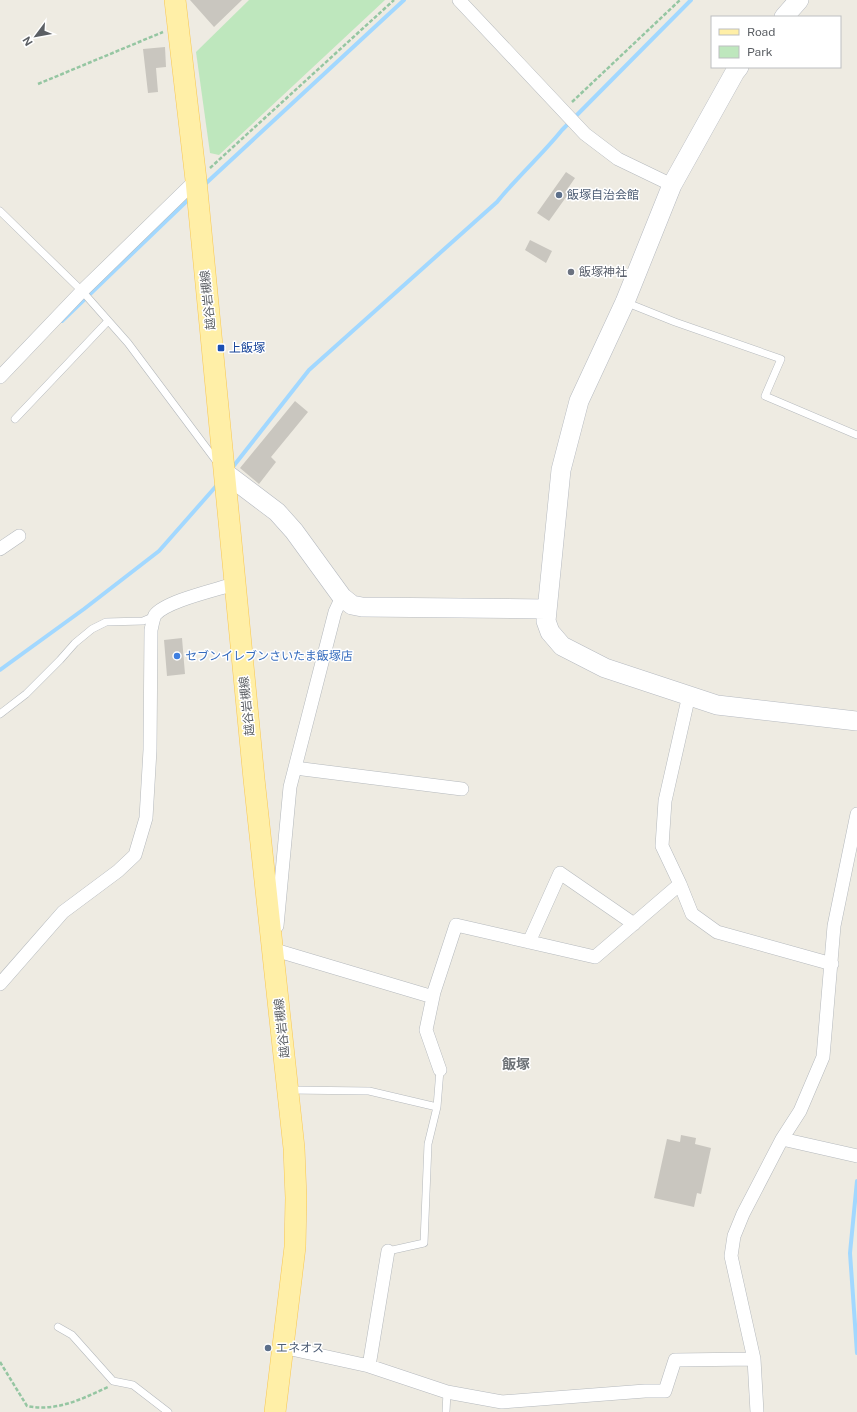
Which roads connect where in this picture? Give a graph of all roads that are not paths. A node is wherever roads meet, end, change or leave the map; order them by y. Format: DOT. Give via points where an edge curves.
graph roads {
  1 [pos="175,0"];
  2 [pos="459,0"];
  3 [pos="799,0"];
  4 [pos="785,16"];
  5 [pos="738,68"];
  6 [pos="196,180"];
  7 [pos="672,185"];
  8 [pos="0,211"];
  9 [pos="82,291"];
  10 [pos="625,302"];
  11 [pos="108,321"];
  12 [pos="0,377"];
  13 [pos="15,419"];
  14 [pos="857,435"];
  15 [pos="224,472"];
  16 [pos="19,536"];
  17 [pos="0,549"];
  18 [pos="234,584"];
  19 [pos="342,598"];
  20 [pos="546,609"];
  21 [pos="155,616"];
  22 [pos="689,695"];
  23 [pos="0,714"];
  24 [pos="857,721"];
  25 [pos="295,768"];
  26 [pos="462,789"];
  27 [pos="857,814"];
  28 [pos="680,884"];
  29 [pos="634,924"];
  30 [pos="529,942"];
  31 [pos="275,954"];
  32 [pos="832,964"];
  33 [pos="0,984"];
  34 [pos="433,997"];
  35 [pos="440,1070"];
  36 [pos="288,1090"];
  37 [pos="437,1107"];
  38 [pos="782,1139"];
  39 [pos="857,1156"];
  40 [pos="388,1251"];
  41 [pos="58,1327"];
  42 [pos="282,1347"];
  43 [pos="754,1359"];
  44 [pos="370,1366"];
  45 [pos="447,1392"];
  46 [pos="168,1412"];
  47 [pos="275,1412"];
  48 [pos="446,1412"];
  49 [pos="757,1412"];
  1 -- 6 [label="main road, 越谷岩槻線"];
  2 -- 7 [label="street" via="585,134 618,159"];
  3 -- 4 [label="street"];
  5 -- 7 [label="street"];
  6 -- 9 [label="street"];
  6 -- 15 [label="main road, 越谷岩槻線"];
  7 -- 10 [label="street"];
  8 -- 9 [label="lane"];
  9 -- 11 [label="lane"];
  9 -- 12 [label="street"];
  10 -- 14 [label="lane" via="781,359 765,396"];
  10 -- 20 [label="street" via="579,401 561,470"];
  11 -- 13 [label="lane"];
  11 -- 15 [label="lane" via="128,343"];
  15 -- 18 [label="main road, 越谷岩槻線"];
  15 -- 19 [label="street" via="277,512 294,531"];
  16 -- 17 [label="street"];
  18 -- 21 [label="street" via="177,602 162,609"];
  18 -- 31 [label="main road, 越谷岩槻線"];
  19 -- 20 [label="street" via="352,605 362,607"];
  19 -- 25 [label="street" via="335,612"];
  20 -- 22 [label="street" via="546,621 550,632 562,646 605,668"];
  21 -- 23 [label="lane" via="143,621 106,622 92,629 26,694"];
  21 -- 33 [label="street" via="151,630 150,750 146,818 134,855 118,871 63,912"];
  22 -- 24 [label="street" via="717,705"];
  22 -- 28 [label="street" via="665,801 662,846"];
  25 -- 26 [label="street"];
  25 -- 31 [label="street" via="290,787"];
  27 -- 32 [label="street" via="834,926"];
  28 -- 29 [label="street"];
  28 -- 32 [label="street" via="692,914 717,932"];
  29 -- 30 [label="street" via="595,957"];
  29 -- 30 [label="street" via="560,873"];
  30 -- 34 [label="street" via="456,925"];
  31 -- 34 [label="street"];
  31 -- 36 [label="main road, 越谷岩槻線"];
  32 -- 38 [label="street" via="823,1057 800,1111"];
  34 -- 35 [label="street" via="426,1030"];
  35 -- 37 [label="lane"];
  36 -- 37 [label="lane" via="369,1091"];
  36 -- 42 [label="main road, 越谷岩槻線" via="296,1198 295,1247"];
  37 -- 40 [label="lane" via="428,1144 424,1243"];
  38 -- 39 [label="street"];
  38 -- 43 [label="street" via="743,1214 734,1236 731,1256"];
  40 -- 44 [label="street"];
  41 -- 46 [label="lane" via="72,1335 113,1381 133,1385"];
  42 -- 44 [label="street"];
  42 -- 47 [label="main road, 越谷岩槻線"];
  43 -- 45 [label="street" via="675,1360 665,1391 502,1402"];
  43 -- 49 [label="street"];
  44 -- 45 [label="street"];
  45 -- 48 [label="lane"];
}
